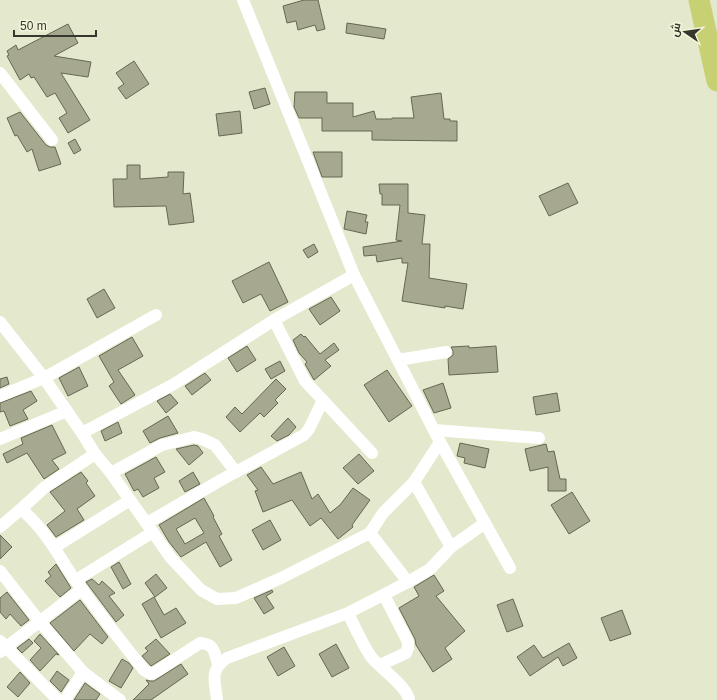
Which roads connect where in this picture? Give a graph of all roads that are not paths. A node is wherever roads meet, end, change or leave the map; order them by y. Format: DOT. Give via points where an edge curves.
graph roads {
  1 [pos="243,0"];
  2 [pos="699,0"];
  3 [pos="0,73"];
  4 [pos="717,81"];
  5 [pos="52,140"];
  6 [pos="354,275"];
  7 [pos="156,315"];
  8 [pos="274,320"];
  9 [pos="0,322"];
  10 [pos="446,352"];
  11 [pos="398,360"];
  12 [pos="44,378"];
  13 [pos="0,396"];
  14 [pos="323,400"];
  15 [pos="67,411"];
  16 [pos="434,430"];
  17 [pos="82,432"];
  18 [pos="539,438"];
  19 [pos="0,440"];
  20 [pos="440,442"];
  21 [pos="372,453"];
  22 [pos="95,454"];
  23 [pos="236,472"];
  24 [pos="111,473"];
  25 [pos="414,482"];
  26 [pos="130,500"];
  27 [pos="21,509"];
  28 [pos="485,523"];
  29 [pos="0,527"];
  30 [pos="150,527"];
  31 [pos="370,533"];
  32 [pos="55,547"];
  33 [pos="451,547"];
  34 [pos="510,568"];
  35 [pos="0,570"];
  36 [pos="408,582"];
  37 [pos="79,584"];
  38 [pos="384,595"];
  39 [pos="348,613"];
  40 [pos="40,622"];
  41 [pos="2,647"];
  42 [pos="218,664"];
  43 [pos="380,665"];
  44 [pos="83,672"];
  45 [pos="58,700"];
  46 [pos="65,700"];
  47 [pos="120,700"];
  48 [pos="217,700"];
  49 [pos="408,700"];
  1 -- 6 [label="street"];
  2 -- 4 [label="highway"];
  3 -- 5 [label="street"];
  6 -- 8 [label="street"];
  6 -- 11 [label="street"];
  7 -- 12 [label="street"];
  8 -- 14 [label="street" via="305,381"];
  8 -- 17 [label="street" via="174,384"];
  9 -- 12 [label="street"];
  10 -- 11 [label="street"];
  11 -- 16 [label="street"];
  12 -- 13 [label="street"];
  12 -- 15 [label="street"];
  14 -- 21 [label="street"];
  14 -- 23 [label="street" via="304,435"];
  15 -- 17 [label="street"];
  15 -- 19 [label="street"];
  16 -- 18 [label="street"];
  16 -- 20 [label="street"];
  17 -- 22 [label="street"];
  20 -- 25 [label="street"];
  20 -- 28 [label="street"];
  22 -- 24 [label="street"];
  22 -- 27 [label="street" via="45,487"];
  23 -- 24 [label="street" via="215,445 194,437 162,445"];
  23 -- 30 [label="street"];
  24 -- 26 [label="street"];
  25 -- 31 [label="street" via="383,513"];
  25 -- 33 [label="street"];
  26 -- 30 [label="street"];
  26 -- 32 [label="street"];
  27 -- 29 [label="street"];
  27 -- 32 [label="street"];
  28 -- 33 [label="street"];
  28 -- 34 [label="street"];
  30 -- 31 [label="street" via="171,558 201,590 217,599 236,598"];
  30 -- 37 [label="street"];
  31 -- 36 [label="street"];
  32 -- 37 [label="street"];
  33 -- 36 [label="street" via="430,569"];
  35 -- 40 [label="street"];
  36 -- 38 [label="street"];
  37 -- 40 [label="street"];
  37 -- 42 [label="street" via="107,624 147,672 151,674 157,671 200,643 214,649"];
  38 -- 39 [label="street"];
  38 -- 43 [label="street" via="408,642 408,648 406,653"];
  39 -- 42 [label="street" via="227,658"];
  39 -- 43 [label="street" via="372,658"];
  40 -- 41 [label="street"];
  40 -- 44 [label="street"];
  41 -- 45 [label="street"];
  42 -- 48 [label="street" via="214,675"];
  43 -- 49 [label="street" via="395,679 408,696"];
  44 -- 46 [label="street"];
  44 -- 47 [label="street"];
}
